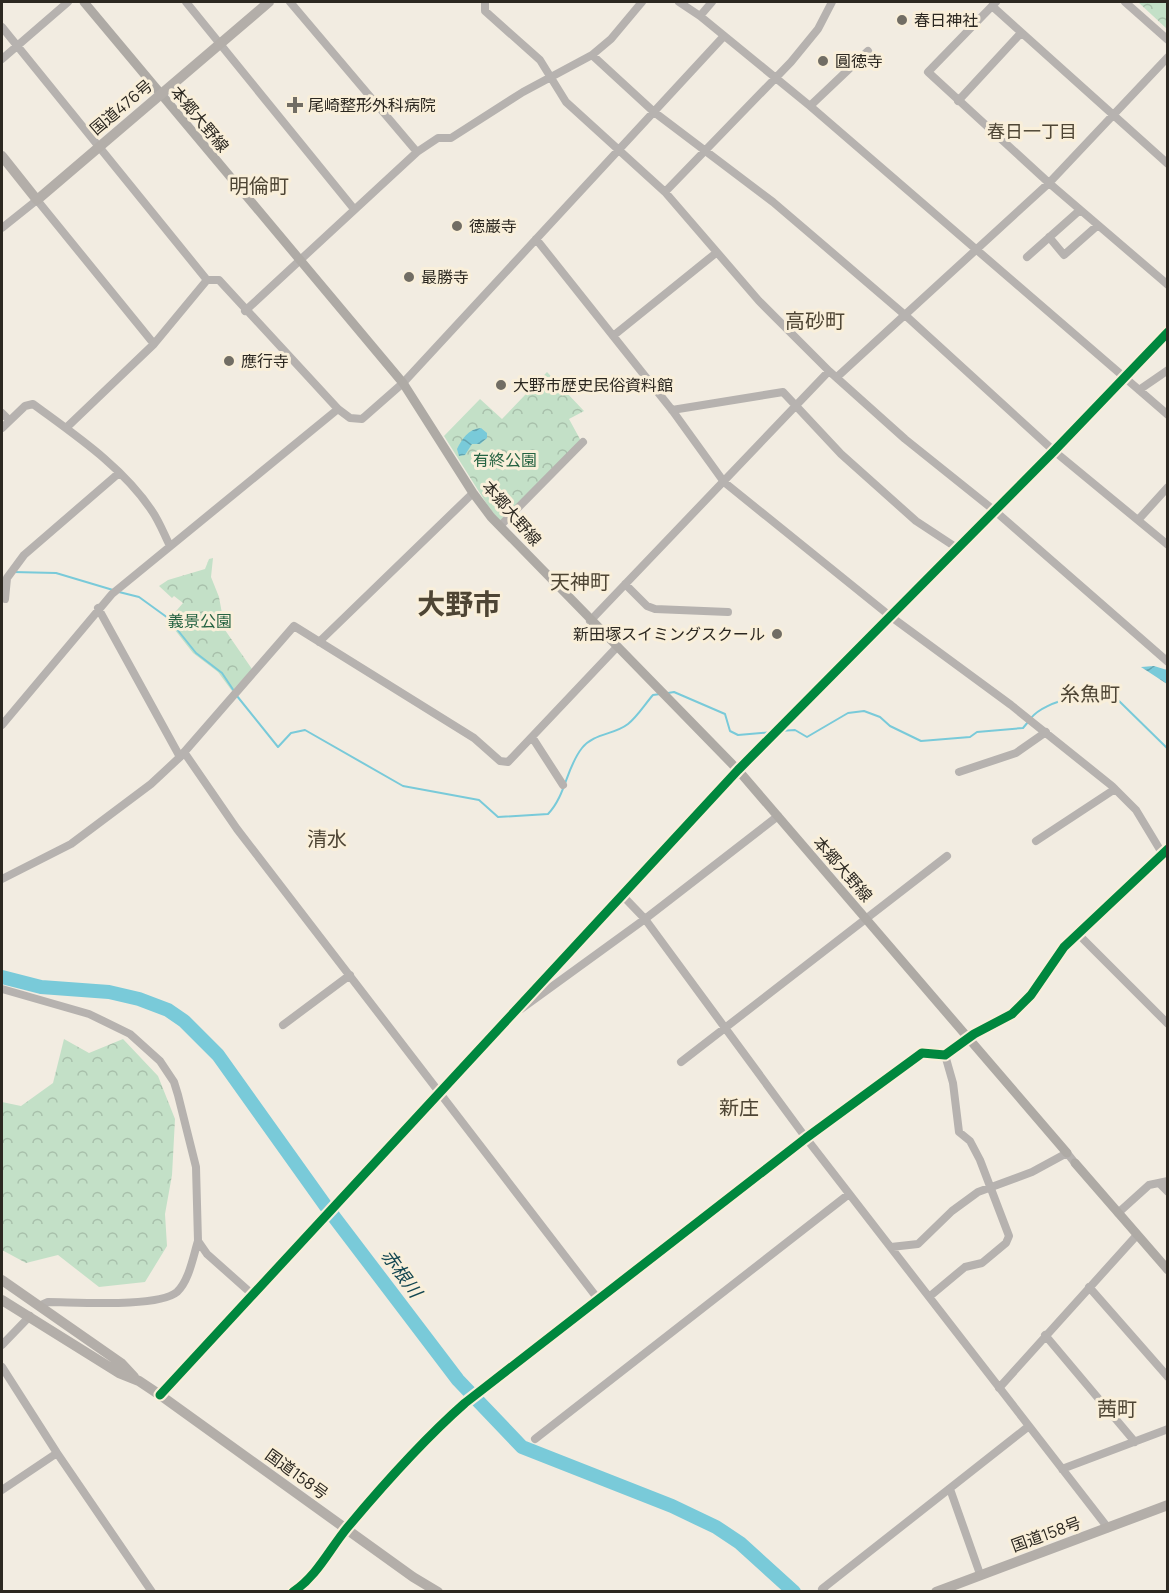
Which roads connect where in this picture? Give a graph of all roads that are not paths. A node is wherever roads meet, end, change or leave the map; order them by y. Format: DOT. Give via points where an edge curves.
graph roads {
  1 [pos="68,2"];
  2 [pos="84,2"];
  3 [pos="186,2"];
  4 [pos="269,2"];
  5 [pos="290,2"];
  6 [pos="485,2"];
  7 [pos="642,2"];
  8 [pos="679,2"];
  9 [pos="712,2"];
  10 [pos="832,2"];
  11 [pos="1125,2"];
  12 [pos="994,4"];
  13 [pos="700,15"];
  14 [pos="2,27"];
  15 [pos="1021,33"];
  16 [pos="724,36"];
  17 [pos="1167,40"];
  18 [pos="220,44"];
  19 [pos="17,46"];
  20 [pos="868,51"];
  21 [pos="592,55"];
  22 [pos="1167,57"];
  23 [pos="2,58"];
  24 [pos="550,77"];
  25 [pos="775,77"];
  26 [pos="160,94"];
  27 [pos="958,101"];
  28 [pos="810,106"];
  29 [pos="654,112"];
  30 [pos="1112,115"];
  31 [pos="98,146"];
  32 [pos="619,150"];
  33 [pos="704,150"];
  34 [pos="417,152"];
  35 [pos="2,156"];
  36 [pos="1167,164"];
  37 [pos="1049,183"];
  38 [pos="665,192"];
  39 [pos="36,200"];
  40 [pos="354,209"];
  41 [pos="1080,210"];
  42 [pos="1098,225"];
  43 [pos="2,228"];
  44 [pos="1049,237"];
  45 [pos="536,239"];
  46 [pos="975,249"];
  47 [pos="716,253"];
  48 [pos="1027,257"];
  49 [pos="298,260"];
  50 [pos="207,280"];
  51 [pos="1167,285"];
  52 [pos="245,311"];
  53 [pos="905,315"];
  54 [pos="1167,332"];
  55 [pos="613,336"];
  56 [pos="154,344"];
  57 [pos="1167,370"];
  58 [pos="829,371"];
  59 [pos="837,377"];
  60 [pos="1125,378"];
  61 [pos="403,383"];
  62 [pos="1139,390"];
  63 [pos="796,405"];
  64 [pos="338,409"];
  65 [pos="672,410"];
  66 [pos="2,413"];
  67 [pos="1167,414"];
  68 [pos="9,420"];
  69 [pos="2,428"];
  70 [pos="66,428"];
  71 [pos="583,442"];
  72 [pos="1054,451"];
  73 [pos="119,473"];
  74 [pos="724,482"];
  75 [pos="1167,487"];
  76 [pos="473,494"];
  77 [pos="995,511"];
  78 [pos="1138,520"];
  79 [pos="500,526"];
  80 [pos="169,544"];
  81 [pos="1167,545"];
  82 [pos="957,548"];
  83 [pos="625,584"];
  84 [pos="5,599"];
  85 [pos="98,608"];
  86 [pos="728,612"];
  87 [pos="890,615"];
  88 [pos="590,621"];
  89 [pos="319,642"];
  90 [pos="617,647"];
  91 [pos="1167,662"];
  92 [pos="2,725"];
  93 [pos="1046,732"];
  94 [pos="532,737"];
  95 [pos="182,755"];
  96 [pos="738,770"];
  97 [pos="959,772"];
  98 [pos="563,785"];
  99 [pos="1115,789"];
  100 [pos="778,816"];
  101 [pos="1036,841"];
  102 [pos="1165,851"];
  103 [pos="947,856"];
  104 [pos="2,879"];
  105 [pos="621,894"];
  106 [pos="866,918"];
  107 [pos="645,919"];
  108 [pos="1077,933"];
  109 [pos="350,975"];
  110 [pos="2,989"];
  111 [pos="508,1019"];
  112 [pos="1167,1024"];
  113 [pos="283,1025"];
  114 [pos="725,1028"];
  115 [pos="970,1040"];
  116 [pos="945,1055"];
  117 [pos="681,1062"];
  118 [pos="439,1090"];
  119 [pos="806,1138"];
  120 [pos="1068,1153"];
  121 [pos="1075,1163"];
  122 [pos="1164,1182"];
  123 [pos="991,1188"];
  124 [pos="1167,1192"];
  125 [pos="849,1194"];
  126 [pos="1118,1213"];
  127 [pos="1137,1235"];
  128 [pos="198,1241"];
  129 [pos="891,1247"];
  130 [pos="1167,1270"];
  131 [pos="2,1280"];
  132 [pos="1089,1287"];
  133 [pos="252,1294"];
  134 [pos="929,1297"];
  135 [pos="598,1299"];
  136 [pos="2,1300"];
  137 [pos="39,1306"];
  138 [pos="30,1316"];
  139 [pos="1045,1335"];
  140 [pos="2,1345"];
  141 [pos="2,1367"];
  142 [pos="1167,1377"];
  143 [pos="139,1381"];
  144 [pos="999,1388"];
  145 [pos="160,1395"];
  146 [pos="1029,1426"];
  147 [pos="1167,1431"];
  148 [pos="535,1439"];
  149 [pos="1135,1442"];
  150 [pos="57,1453"];
  151 [pos="1062,1469"];
  152 [pos="950,1489"];
  153 [pos="2,1490"];
  154 [pos="1167,1505"];
  155 [pos="1108,1528"];
  156 [pos="347,1529"];
  157 [pos="980,1574"];
  158 [pos="152,1592"];
  159 [pos="293,1592"];
  160 [pos="438,1592"];
  161 [pos="825,1592"];
  162 [pos="936,1592"];
  1 -- 19 [label="street"];
  2 -- 26 [label="main road, 本郷大野線"];
  3 -- 18 [label="street"];
  4 -- 18 [label="highway, 国道476号"];
  5 -- 34 [label="street"];
  6 -- 24 [label="street" via="485,11 540,60"];
  7 -- 21 [label="street"];
  8 -- 13 [label="street"];
  9 -- 13 [label="street"];
  10 -- 25 [label="street" via="818,29"];
  11 -- 17 [label="street"];
  12 -- 15 [label="street"];
  12 -- 27 [label="street" via="928,72"];
  13 -- 16 [label="street"];
  14 -- 19 [label="street"];
  15 -- 27 [label="street"];
  15 -- 30 [label="street"];
  16 -- 25 [label="street"];
  16 -- 29 [label="street"];
  18 -- 26 [label="highway, 国道476号"];
  18 -- 40 [label="street"];
  19 -- 23 [label="street"];
  19 -- 31 [label="street"];
  20 -- 28 [label="street"];
  21 -- 24 [label="street"];
  21 -- 29 [label="street"];
  22 -- 30 [label="street"];
  24 -- 32 [label="street" via="566,102"];
  24 -- 34 [label="street" via="452,138 438,138"];
  25 -- 28 [label="street"];
  25 -- 33 [label="street"];
  26 -- 31 [label="highway, 国道476号"];
  26 -- 49 [label="main road, 本郷大野線"];
  27 -- 37 [label="street"];
  28 -- 46 [label="street"];
  29 -- 32 [label="street"];
  29 -- 33 [label="street"];
  30 -- 36 [label="street"];
  30 -- 37 [label="street"];
  31 -- 39 [label="highway, 国道476号"];
  31 -- 50 [label="street"];
  32 -- 38 [label="street"];
  32 -- 45 [label="street"];
  33 -- 38 [label="street"];
  33 -- 53 [label="street" via="773,202"];
  34 -- 40 [label="street"];
  35 -- 39 [label="highway"];
  37 -- 41 [label="street"];
  37 -- 46 [label="street"];
  38 -- 47 [label="street"];
  39 -- 43 [label="street"];
  39 -- 56 [label="street"];
  40 -- 49 [label="street"];
  41 -- 42 [label="street"];
  41 -- 44 [label="street"];
  42 -- 44 [label="street" via="1064,255"];
  42 -- 51 [label="street"];
  44 -- 48 [label="street"];
  45 -- 55 [label="street"];
  45 -- 61 [label="street"];
  46 -- 53 [label="street"];
  46 -- 60 [label="street"];
  47 -- 55 [label="street"];
  47 -- 58 [label="street"];
  49 -- 52 [label="street"];
  49 -- 61 [label="main road, 本郷大野線"];
  50 -- 52 [label="street" via="219,280"];
  50 -- 56 [label="street"];
  52 -- 64 [label="street"];
  53 -- 59 [label="street"];
  53 -- 72 [label="street"];
  54 -- 60 [label="street"];
  55 -- 65 [label="street"];
  56 -- 70 [label="street"];
  57 -- 62 [label="street"];
  58 -- 59 [label="street"];
  58 -- 63 [label="street"];
  59 -- 77 [label="street" via="905,439"];
  60 -- 62 [label="street"];
  60 -- 72 [label="street"];
  61 -- 64 [label="street" via="362,418 350,418"];
  61 -- 76 [label="main road, 本郷大野線"];
  62 -- 67 [label="street"];
  63 -- 65 [label="street" via="783,392"];
  63 -- 74 [label="street"];
  63 -- 82 [label="street" via="841,454 916,521"];
  64 -- 80 [label="street"];
  65 -- 74 [label="street"];
  66 -- 68 [label="street"];
  68 -- 69 [label="street"];
  68 -- 70 [label="street" via="33,404"];
  70 -- 73 [label="street"];
  71 -- 79 [label="street"];
  72 -- 77 [label="street"];
  72 -- 78 [label="street"];
  73 -- 80 [label="street" via="154,514"];
  73 -- 84 [label="street" via="24,555 8,578"];
  74 -- 83 [label="street"];
  74 -- 87 [label="street"];
  75 -- 78 [label="street"];
  76 -- 79 [label="main road, 本郷大野線"];
  76 -- 89 [label="street"];
  77 -- 82 [label="street"];
  77 -- 91 [label="street"];
  78 -- 81 [label="street"];
  79 -- 88 [label="main road, 本郷大野線"];
  80 -- 85 [label="street"];
  82 -- 87 [label="street"];
  83 -- 86 [label="street" via="655,609"];
  83 -- 88 [label="street"];
  85 -- 92 [label="street"];
  85 -- 95 [label="street"];
  87 -- 93 [label="street"];
  87 -- 96 [label="street"];
  88 -- 90 [label="main road, 本郷大野線"];
  89 -- 94 [label="street" via="474,738 500,761 508,762"];
  89 -- 95 [label="street" via="294,626"];
  90 -- 94 [label="street"];
  90 -- 96 [label="main road, 本郷大野線"];
  93 -- 97 [label="street" via="1016,753"];
  93 -- 99 [label="street"];
  94 -- 98 [label="street"];
  95 -- 104 [label="street" via="71,844"];
  95 -- 109 [label="street"];
  96 -- 100 [label="main road, 本郷大野線"];
  96 -- 105 [label="street"];
  99 -- 101 [label="street"];
  99 -- 102 [label="street" via="1136,810"];
  100 -- 106 [label="main road, 本郷大野線"];
  100 -- 107 [label="street"];
  102 -- 108 [label="street"];
  103 -- 106 [label="street"];
  105 -- 107 [label="street"];
  105 -- 111 [label="street"];
  106 -- 114 [label="street"];
  106 -- 115 [label="main road, 本郷大野線"];
  107 -- 111 [label="street"];
  107 -- 114 [label="street"];
  108 -- 112 [label="street"];
  108 -- 115 [label="street" via="1052,961 1031,995 1012,1014"];
  109 -- 113 [label="street"];
  109 -- 118 [label="street"];
  110 -- 128 [label="street" via="89,1014 130,1034 160,1061 174,1082 196,1167"];
  111 -- 118 [label="street"];
  114 -- 117 [label="street"];
  114 -- 119 [label="street"];
  115 -- 116 [label="street"];
  115 -- 120 [label="main road, 本郷大野線"];
  116 -- 119 [label="street" via="922,1053"];
  116 -- 123 [label="street" via="959,1132 970,1141"];
  118 -- 133 [label="street"];
  118 -- 135 [label="street"];
  119 -- 125 [label="street"];
  119 -- 135 [label="street"];
  120 -- 121 [label="street"];
  120 -- 123 [label="street"];
  121 -- 126 [label="main road"];
  122 -- 124 [label="street"];
  122 -- 126 [label="street" via="1149,1185"];
  123 -- 129 [label="street" via="978,1192 952,1211 918,1244"];
  123 -- 134 [label="street" via="1009,1236 1006,1244 982,1263 965,1267"];
  125 -- 129 [label="street"];
  125 -- 148 [label="street"];
  126 -- 127 [label="main road"];
  127 -- 130 [label="main road"];
  127 -- 132 [label="street"];
  128 -- 133 [label="street"];
  128 -- 137 [label="street" via="184,1281 168,1298 111,1303 48,1302"];
  129 -- 134 [label="street"];
  131 -- 137 [label="highway, 国道158号"];
  132 -- 139 [label="street"];
  132 -- 142 [label="street"];
  133 -- 145 [label="street"];
  134 -- 144 [label="street"];
  135 -- 156 [label="street" via="446,1420"];
  136 -- 138 [label="highway, 国道158号"];
  137 -- 143 [label="highway, 国道158号" via="121,1363"];
  138 -- 140 [label="street"];
  138 -- 143 [label="highway, 国道158号" via="119,1373"];
  139 -- 144 [label="street"];
  139 -- 149 [label="street"];
  141 -- 150 [label="street"];
  143 -- 145 [label="highway, 国道158号"];
  144 -- 146 [label="street"];
  145 -- 156 [label="highway, 国道158号"];
  146 -- 151 [label="street"];
  146 -- 152 [label="street"];
  147 -- 149 [label="street"];
  149 -- 151 [label="street"];
  150 -- 153 [label="street"];
  150 -- 158 [label="street"];
  151 -- 155 [label="street"];
  152 -- 157 [label="street"];
  152 -- 161 [label="street" via="822,1589"];
  154 -- 155 [label="highway, 国道158号"];
  155 -- 157 [label="highway, 国道158号"];
  156 -- 159 [label="street" via="307,1583"];
  156 -- 160 [label="highway, 国道158号"];
  157 -- 162 [label="highway, 国道158号"];
}
